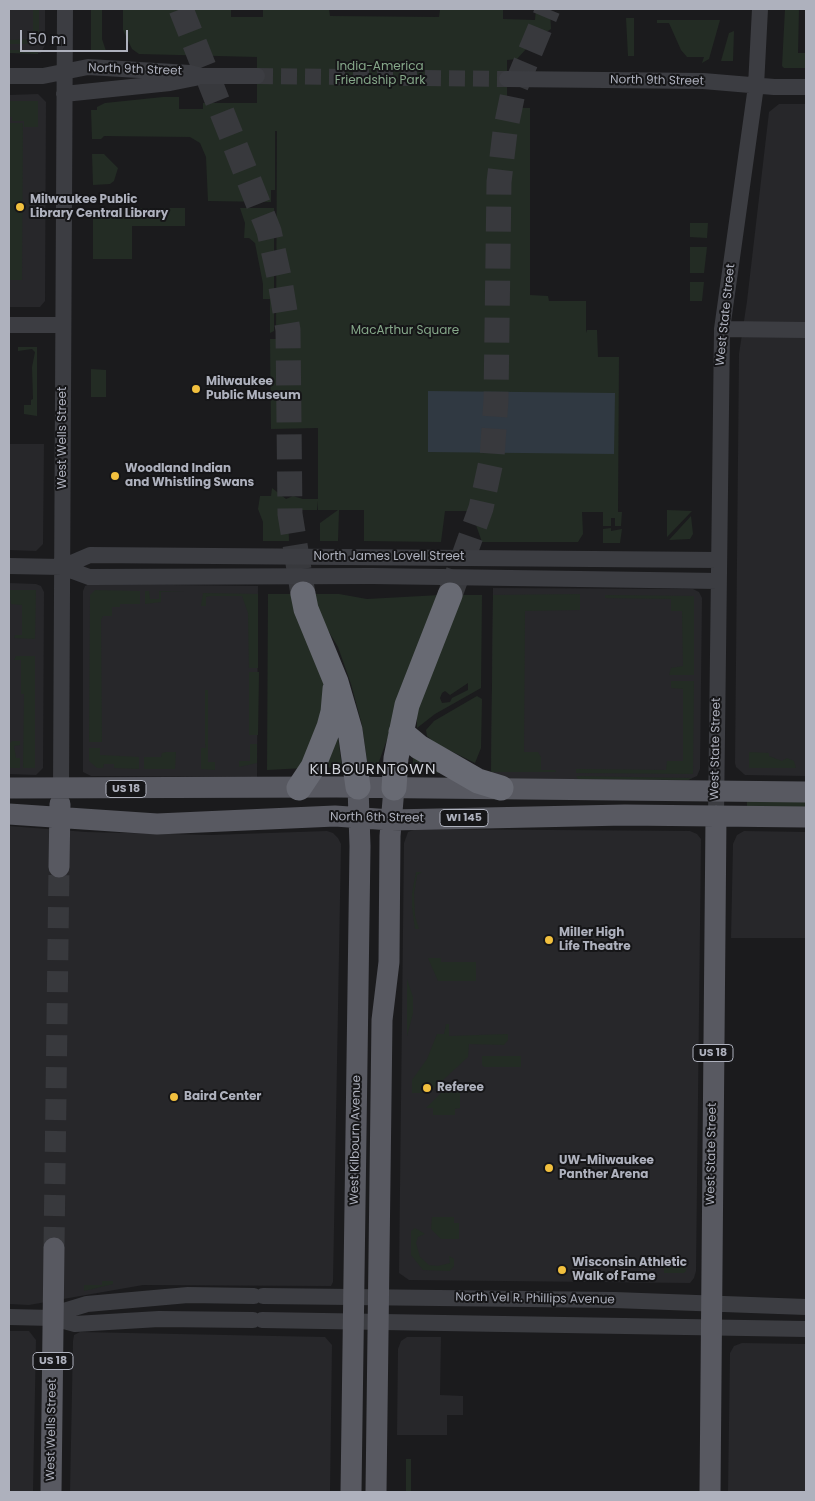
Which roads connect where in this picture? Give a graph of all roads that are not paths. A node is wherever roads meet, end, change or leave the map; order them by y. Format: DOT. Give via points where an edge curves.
graph roads {
  1 [pos="65,9"];
  2 [pos="760,9"];
  3 [pos="64,72"];
  4 [pos="9,76"];
  5 [pos="202,76"];
  6 [pos="257,76"];
  7 [pos="507,79"];
  8 [pos="756,86"];
  9 [pos="806,87"];
  10 [pos="64,94"];
  11 [pos="9,325"];
  12 [pos="63,326"];
  13 [pos="722,329"];
  14 [pos="806,330"];
  15 [pos="718,560"];
  16 [pos="9,566"];
  17 [pos="62,566"];
  18 [pos="718,581"];
  19 [pos="303,594"];
  20 [pos="450,595"];
  21 [pos="336,682"];
  22 [pos="401,732"];
  23 [pos="358,787"];
  24 [pos="9,788"];
  25 [pos="61,788"];
  26 [pos="298,788"];
  27 [pos="501,788"];
  28 [pos="715,790"];
  29 [pos="806,792"];
  30 [pos="392,804"];
  31 [pos="9,814"];
  32 [pos="60,816"];
  33 [pos="716,816"];
  34 [pos="360,817"];
  35 [pos="806,817"];
  36 [pos="59,867"];
  37 [pos="357,1062"];
  38 [pos="382,1062"];
  39 [pos="54,1248"];
  40 [pos="354,1297"];
  41 [pos="379,1297"];
  42 [pos="711,1304"];
  43 [pos="806,1307"];
  44 [pos="9,1317"];
  45 [pos="53,1318"];
  46 [pos="354,1321"];
  47 [pos="379,1322"];
  48 [pos="711,1328"];
  49 [pos="804,1329"];
  50 [pos="51,1492"];
  51 [pos="351,1492"];
  52 [pos="376,1492"];
  53 [pos="710,1492"];
  1 -- 3 [label="street, West Wells Street"];
  2 -- 8 [label="street, West State Street"];
  3 -- 4 [label="street, North 9th Street"];
  3 -- 5 [label="street, North 9th Street" via="88,67 190,72"];
  3 -- 10 [label="street, West Wells Street"];
  5 -- 6 [label="street, North 9th Street"];
  5 -- 10 [label="street, North 9th Street" via="170,83"];
  7 -- 8 [label="street, North 9th Street" via="703,81"];
  8 -- 9 [label="street, North 9th Street"];
  8 -- 13 [label="street, West State Street"];
  10 -- 12 [label="street, West Wells Street"];
  11 -- 12 [label="street"];
  12 -- 17 [label="street, West Wells Street"];
  13 -- 14 [label="street"];
  13 -- 15 [label="street, West State Street"];
  15 -- 17 [label="street, North James Lovell Street" via="90,555"];
  15 -- 18 [label="street, West State Street"];
  16 -- 17 [label="street, North James Lovell Street"];
  17 -- 18 [label="street, North James Lovell Street" via="89,576"];
  17 -- 25 [label="street, West Wells Street"];
  18 -- 28 [label="street, West State Street"];
  19 -- 21 [label="highway"];
  20 -- 22 [label="highway" via="407,705"];
  21 -- 23 [label="highway" via="350,730"];
  21 -- 26 [label="highway" via="329,726 313,767"];
  22 -- 27 [label="highway" via="419,747 478,780"];
  22 -- 30 [label="highway"];
  23 -- 26 [label="main road, North 6th Street / US 18"];
  23 -- 30 [label="main road, North 6th Street / US 18"];
  23 -- 34 [label="main road, West Kilbourn Avenue"];
  24 -- 25 [label="main road, North 6th Street"];
  25 -- 26 [label="main road, North 6th Street / US 18"];
  25 -- 32 [label="main road, West Wells Street"];
  27 -- 28 [label="main road, North 6th Street / US 18"];
  27 -- 30 [label="main road, North 6th Street / US 18"];
  28 -- 29 [label="main road, North 6th Street / US 18"];
  28 -- 33 [label="street, West State Street"];
  30 -- 33 [label="main road, North 6th Street / WI 145"];
  30 -- 34 [label="main road" via="372,808"];
  30 -- 38 [label="main road, West Kilbourn Avenue" via="389,962 382,1020"];
  31 -- 32 [label="main road, North 6th Street"];
  32 -- 34 [label="main road, North 6th Street" via="157,824"];
  32 -- 36 [label="main road, West Wells Street"];
  33 -- 35 [label="main road, North 6th Street"];
  33 -- 42 [label="main road, West State Street / US 18"];
  34 -- 37 [label="main road, West Kilbourn Avenue"];
  37 -- 38 [label="street"];
  37 -- 40 [label="main road, West Kilbourn Avenue"];
  38 -- 41 [label="main road, West Kilbourn Avenue"];
  39 -- 45 [label="main road, West Wells Street / US 18"];
  40 -- 41 [label="street, North Vel R. Phillips Avenue"];
  40 -- 45 [label="street, North Vel R. Phillips Avenue" via="188,1295 96,1303 70,1308"];
  40 -- 46 [label="main road, West Kilbourn Avenue"];
  41 -- 42 [label="street, North Vel R. Phillips Avenue"];
  41 -- 47 [label="main road, West Kilbourn Avenue"];
  42 -- 43 [label="street, North Vel R. Phillips Avenue"];
  42 -- 48 [label="main road, West State Street / US 18"];
  44 -- 45 [label="street, North Vel R. Phillips Avenue"];
  45 -- 46 [label="street, North Vel R. Phillips Avenue" via="75,1324 159,1319"];
  45 -- 50 [label="main road, West Wells Street / US 18"];
  46 -- 47 [label="street, North Vel R. Phillips Avenue"];
  46 -- 51 [label="main road, West Kilbourn Avenue"];
  47 -- 48 [label="street, North Vel R. Phillips Avenue"];
  47 -- 52 [label="main road, West Kilbourn Avenue"];
  48 -- 49 [label="street, North Vel R. Phillips Avenue"];
  48 -- 53 [label="main road, West State Street / US 18"];
}
